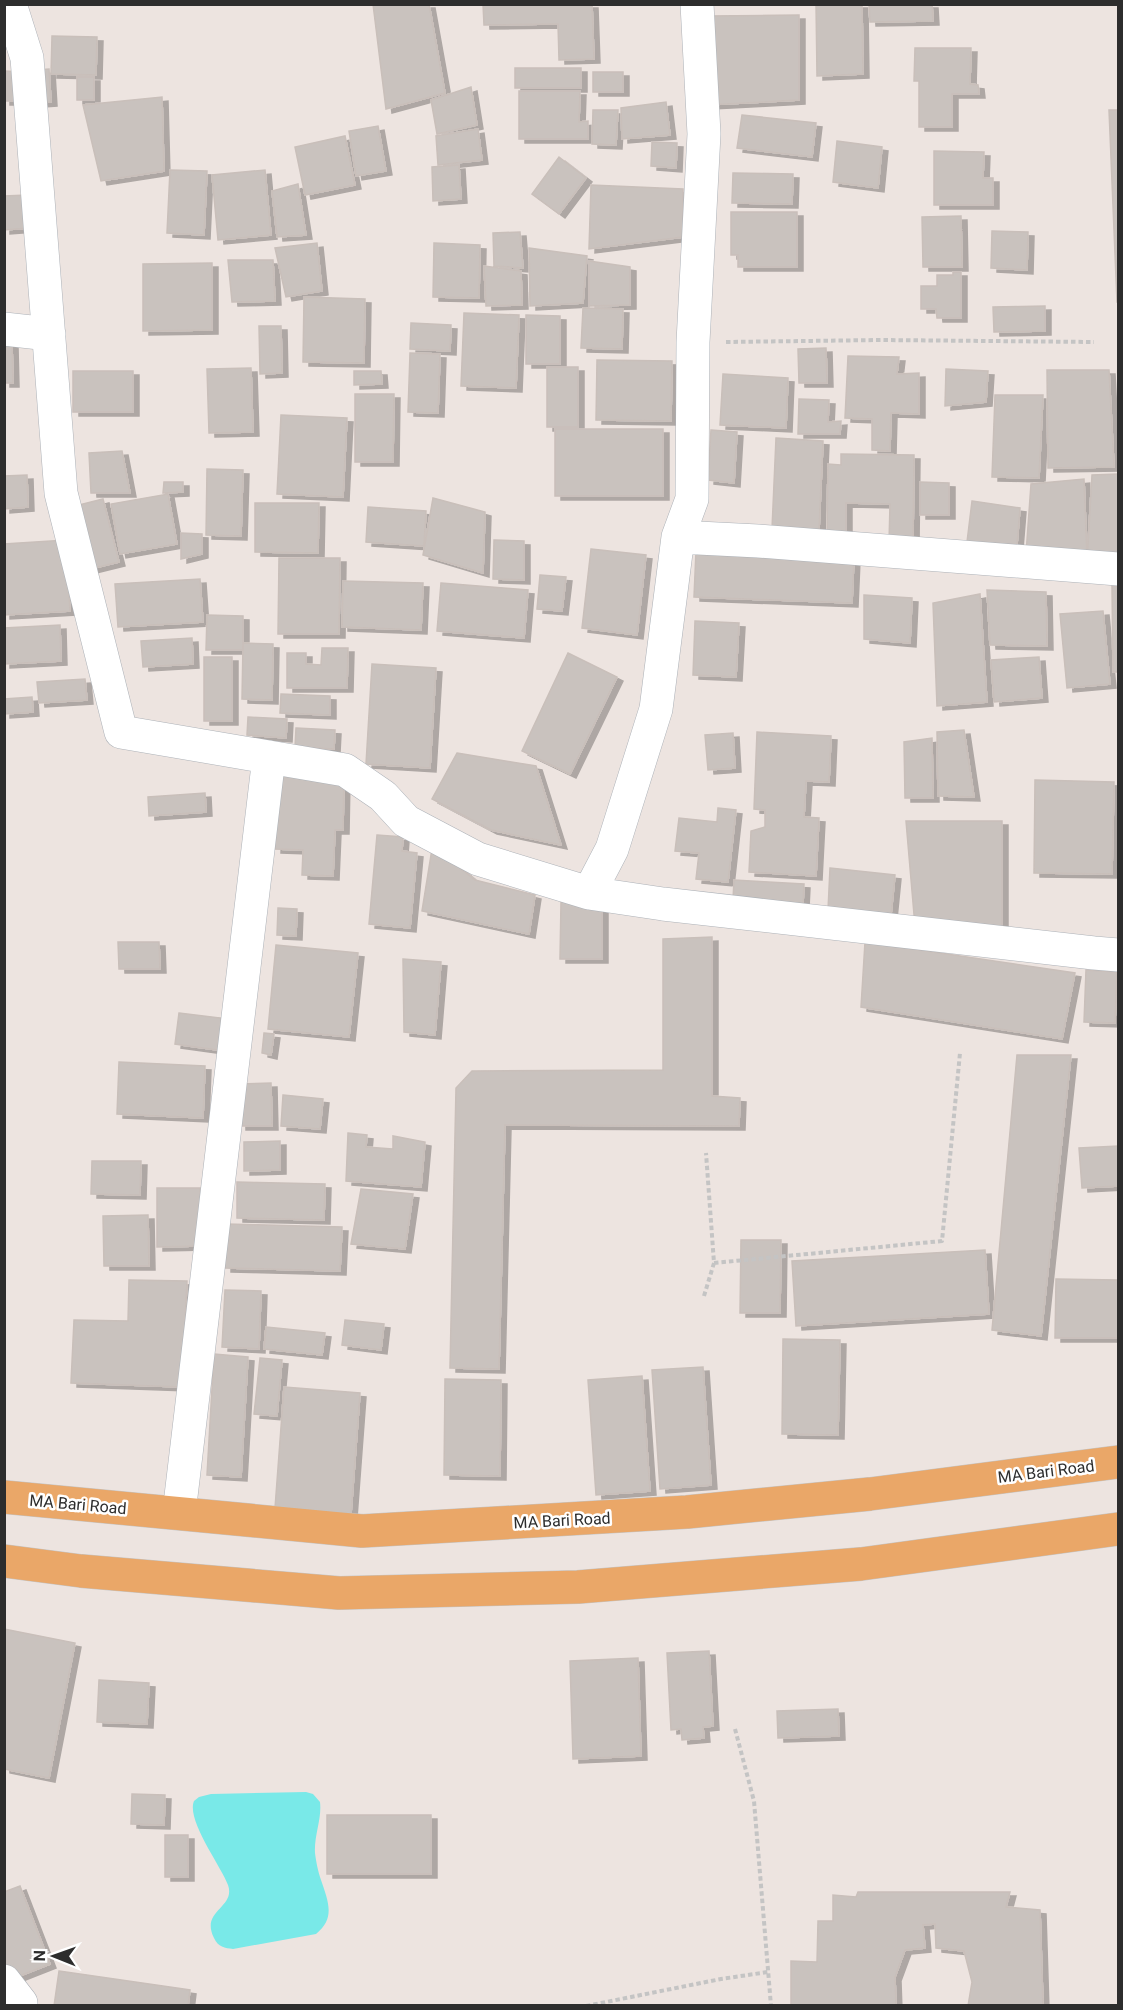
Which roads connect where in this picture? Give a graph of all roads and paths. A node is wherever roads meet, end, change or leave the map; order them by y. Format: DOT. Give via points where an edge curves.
graph roads {
  1 [pos="10,4"];
  2 [pos="697,4"];
  3 [pos="4,329"];
  4 [pos="49,334"];
  5 [pos="693,342"];
  6 [pos="1094,342"];
  7 [pos="678,537"];
  8 [pos="1119,569"];
  9 [pos="269,757"];
  10 [pos="589,892"];
  11 [pos="1119,954"];
  12 [pos="960,1053"];
  13 [pos="706,1153"];
  14 [pos="714,1263"];
  15 [pos="704,1296"];
  16 [pos="1119,1462"];
  17 [pos="4,1497"];
  18 [pos="179,1513"];
  19 [pos="1119,1529"];
  20 [pos="4,1561"];
  21 [pos="735,1729"];
  22 [pos="768,1972"];
  23 [pos="4,1981"];
  24 [pos="21,2006"];
  25 [pos="586,2006"];
  26 [pos="771,2006"];
  1 -- 4 [label="street" via="27,58"];
  2 -- 5 [label="street" via="704,134"];
  3 -- 4 [label="street"];
  4 -- 9 [label="street" via="61,493 122,732"];
  5 -- 6 [label="path"];
  5 -- 7 [label="street" via="692,499"];
  7 -- 8 [label="street"];
  7 -- 10 [label="street" via="656,709 612,849"];
  9 -- 10 [label="street" via="345,770 383,796 406,821 478,859"];
  9 -- 18 [label="street"];
  10 -- 11 [label="street" via="663,904"];
  12 -- 14 [label="path" via="942,1241"];
  13 -- 14 [label="path"];
  14 -- 15 [label="path"];
  16 -- 18 [label="main road, MA Bari Road" via="870,1494 687,1512 374,1531"];
  17 -- 18 [label="main road, MA Bari Road"];
  19 -- 20 [label="main road" via="861,1563 554,1588 339,1593"];
  21 -- 22 [label="path" via="754,1801"];
  22 -- 25 [label="path"];
  22 -- 26 [label="path"];
  23 -- 24 [label="street"];
}
